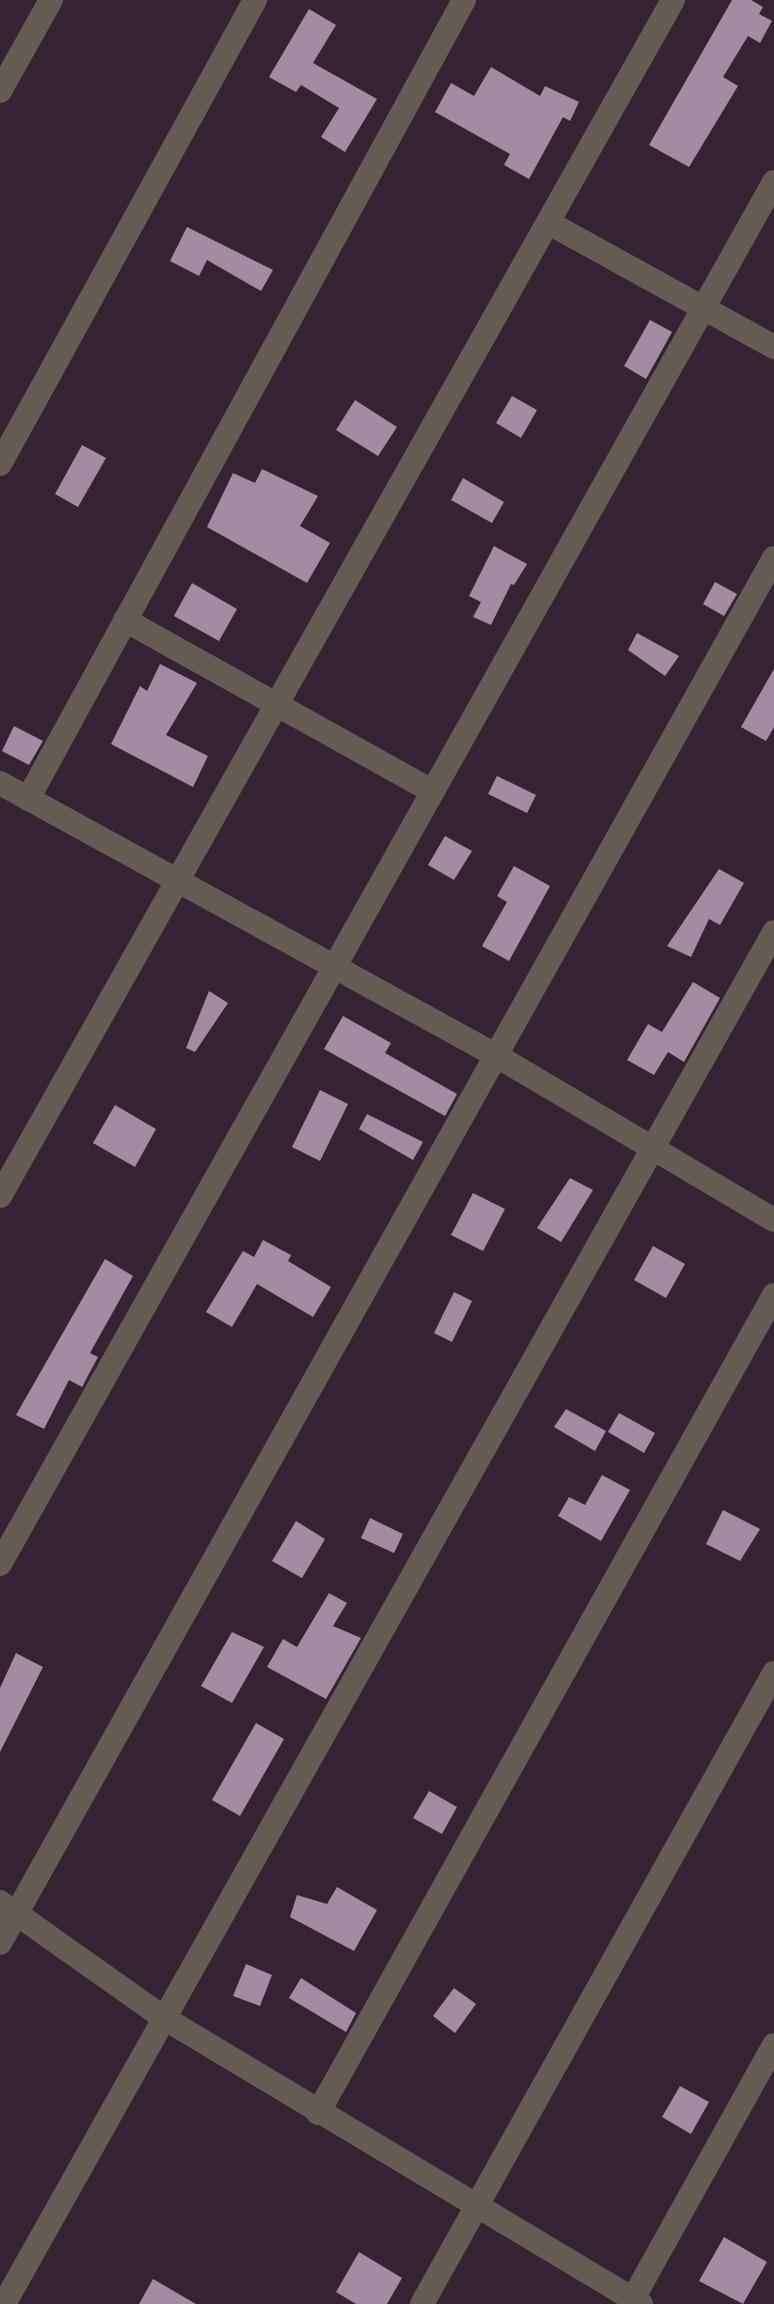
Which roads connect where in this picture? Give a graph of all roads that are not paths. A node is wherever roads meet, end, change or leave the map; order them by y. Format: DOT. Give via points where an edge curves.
graph roads {
  1 [pos="51,0"];
  2 [pos="255,0"];
  3 [pos="464,0"];
  4 [pos="673,0"];
  5 [pos="0,91"];
  6 [pos="774,182"];
  7 [pos="549,223"];
  8 [pos="704,306"];
  9 [pos="774,347"];
  10 [pos="0,464"];
  11 [pos="774,558"];
  12 [pos="125,620"];
  13 [pos="278,705"];
  14 [pos="0,783"];
  15 [pos="430,790"];
  16 [pos="28,799"];
  17 [pos="179,881"];
  18 [pos="774,932"];
  19 [pos="335,967"];
  20 [pos="497,1056"];
  21 [pos="652,1149"];
  22 [pos="0,1196"];
  23 [pos="774,1220"];
  24 [pos="774,1295"];
  25 [pos="0,1564"];
  26 [pos="774,1673"];
  27 [pos="8,1908"];
  28 [pos="0,1943"];
  29 [pos="164,2018"];
  30 [pos="774,2045"];
  31 [pos="318,2113"];
  32 [pos="476,2206"];
  33 [pos="634,2302"];
  34 [pos="4,2304"];
  35 [pos="422,2304"];
  1 -- 5 [label="street"];
  2 -- 10 [label="street"];
  3 -- 12 [label="street"];
  4 -- 7 [label="street"];
  6 -- 8 [label="street"];
  7 -- 8 [label="street"];
  7 -- 13 [label="street"];
  8 -- 9 [label="street"];
  8 -- 15 [label="street"];
  11 -- 20 [label="street"];
  12 -- 13 [label="street"];
  12 -- 16 [label="street"];
  13 -- 15 [label="street"];
  13 -- 17 [label="street"];
  14 -- 16 [label="street"];
  15 -- 19 [label="street"];
  16 -- 17 [label="street"];
  17 -- 19 [label="street"];
  17 -- 22 [label="street"];
  18 -- 21 [label="street"];
  19 -- 20 [label="street"];
  19 -- 25 [label="street"];
  20 -- 21 [label="street"];
  20 -- 27 [label="street"];
  21 -- 23 [label="street"];
  21 -- 29 [label="street"];
  24 -- 31 [label="street"];
  26 -- 32 [label="street"];
  27 -- 28 [label="street"];
  27 -- 29 [label="street"];
  29 -- 31 [label="street"];
  29 -- 34 [label="street"];
  30 -- 33 [label="street"];
  31 -- 32 [label="street"];
  32 -- 33 [label="street"];
  32 -- 35 [label="street"];
}
